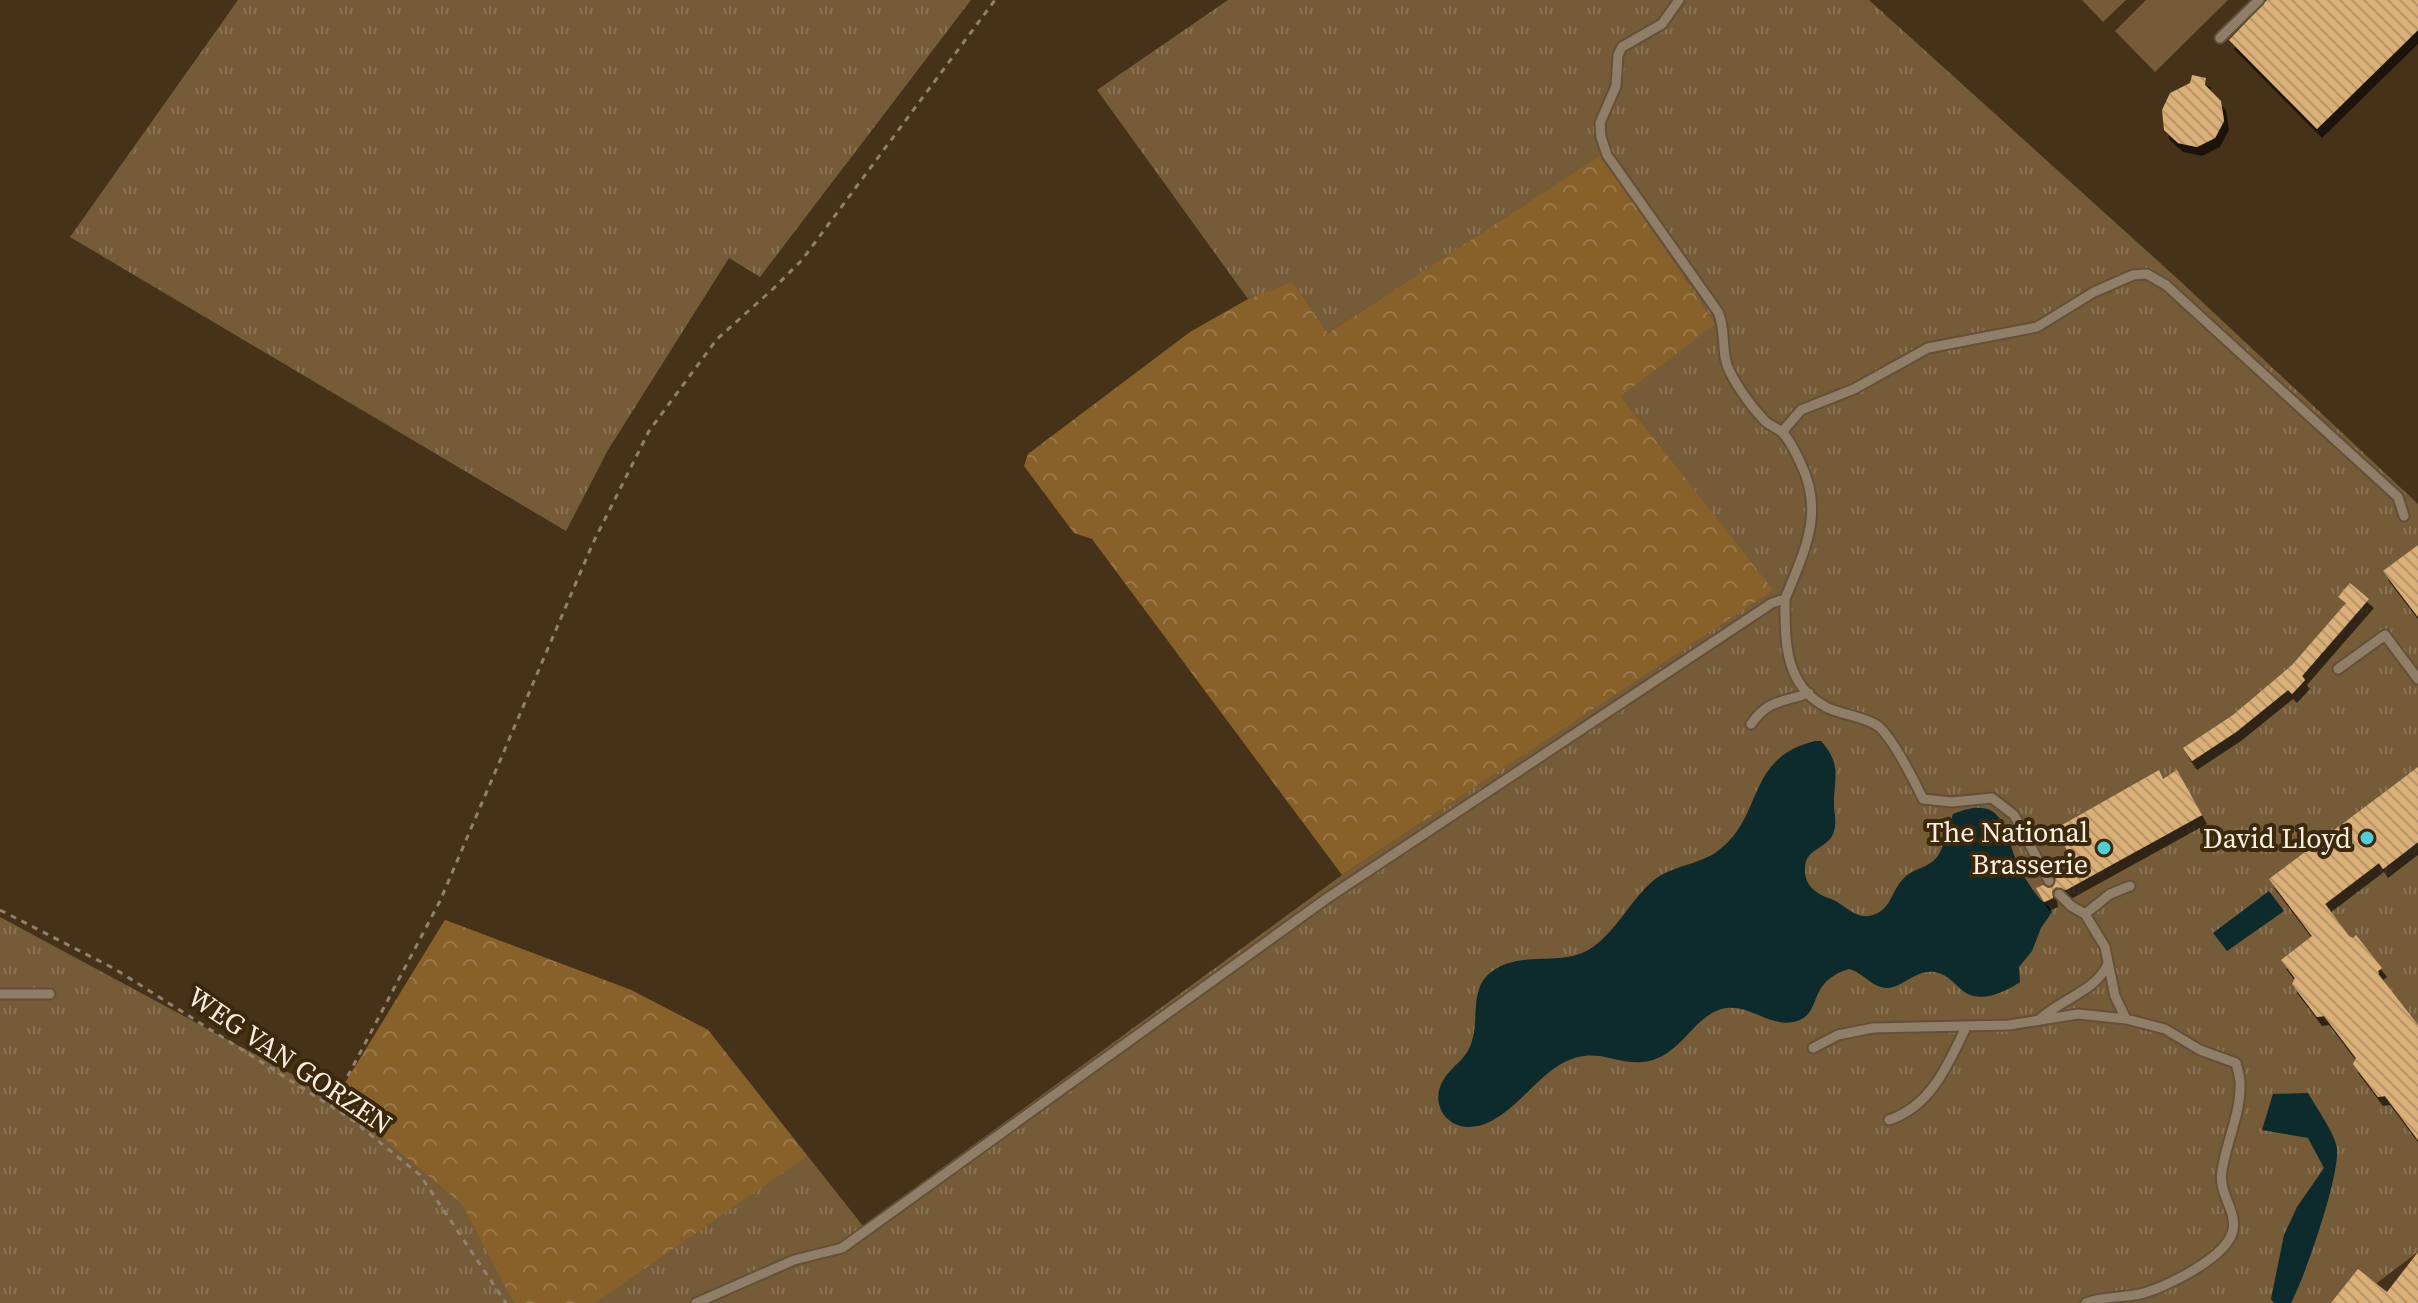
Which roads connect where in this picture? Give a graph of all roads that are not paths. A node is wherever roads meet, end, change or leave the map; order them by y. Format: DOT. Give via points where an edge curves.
graph roads {
  1 [pos="1679,0"];
  2 [pos="2259,0"];
  3 [pos="2220,38"];
  4 [pos="1782,432"];
  5 [pos="2404,516"];
  6 [pos="1785,599"];
  7 [pos="2338,669"];
  8 [pos="2418,679"];
  9 [pos="1809,693"];
  10 [pos="1751,724"];
  11 [pos="2049,881"];
  12 [pos="2130,886"];
  13 [pos="2059,894"];
  14 [pos="2085,914"];
  15 [pos="2108,963"];
  16 [pos="0,994"];
  17 [pos="50,994"];
  18 [pos="2040,1019"];
  19 [pos="2126,1019"];
  20 [pos="1966,1027"];
  21 [pos="1813,1048"];
  22 [pos="1889,1120"];
  23 [pos="696,1303"];
  24 [pos="2086,1303"];
  1 -- 4 [label="lane" via="1662,24 1622,47 1616,86 1600,123 1603,146 1718,312 1730,373 1767,422"];
  2 -- 3 [label="lane"];
  4 -- 5 [label="lane" via="1801,410 1867,382 1918,352 2028,330 2094,292 2147,274 2166,285 2398,497"];
  4 -- 6 [label="lane" via="1811,484 1813,504 1803,554"];
  6 -- 9 [label="lane" via="1785,638 1797,683"];
  6 -- 23 [label="lane" via="1326,899 842,1248 794,1260"];
  7 -- 8 [label="lane" via="2385,635"];
  9 -- 10 [label="lane" via="1771,703"];
  9 -- 11 [label="lane" via="1824,706 1878,726 1923,799 1992,798 2014,815"];
  12 -- 14 [label="lane"];
  13 -- 14 [label="lane"];
  14 -- 15 [label="lane" via="2105,947"];
  15 -- 18 [label="lane" via="2091,985"];
  15 -- 19 [label="lane"];
  16 -- 17 [label="lane"];
  18 -- 19 [label="lane" via="2078,1014"];
  18 -- 20 [label="lane"];
  19 -- 24 [label="lane" via="2165,1029 2236,1063 2241,1086 2220,1183 2233,1230 2210,1259 2167,1283 2141,1294"];
  20 -- 21 [label="lane" via="1873,1028 1838,1035"];
  20 -- 22 [label="lane" via="1942,1076 1919,1104"];
}
